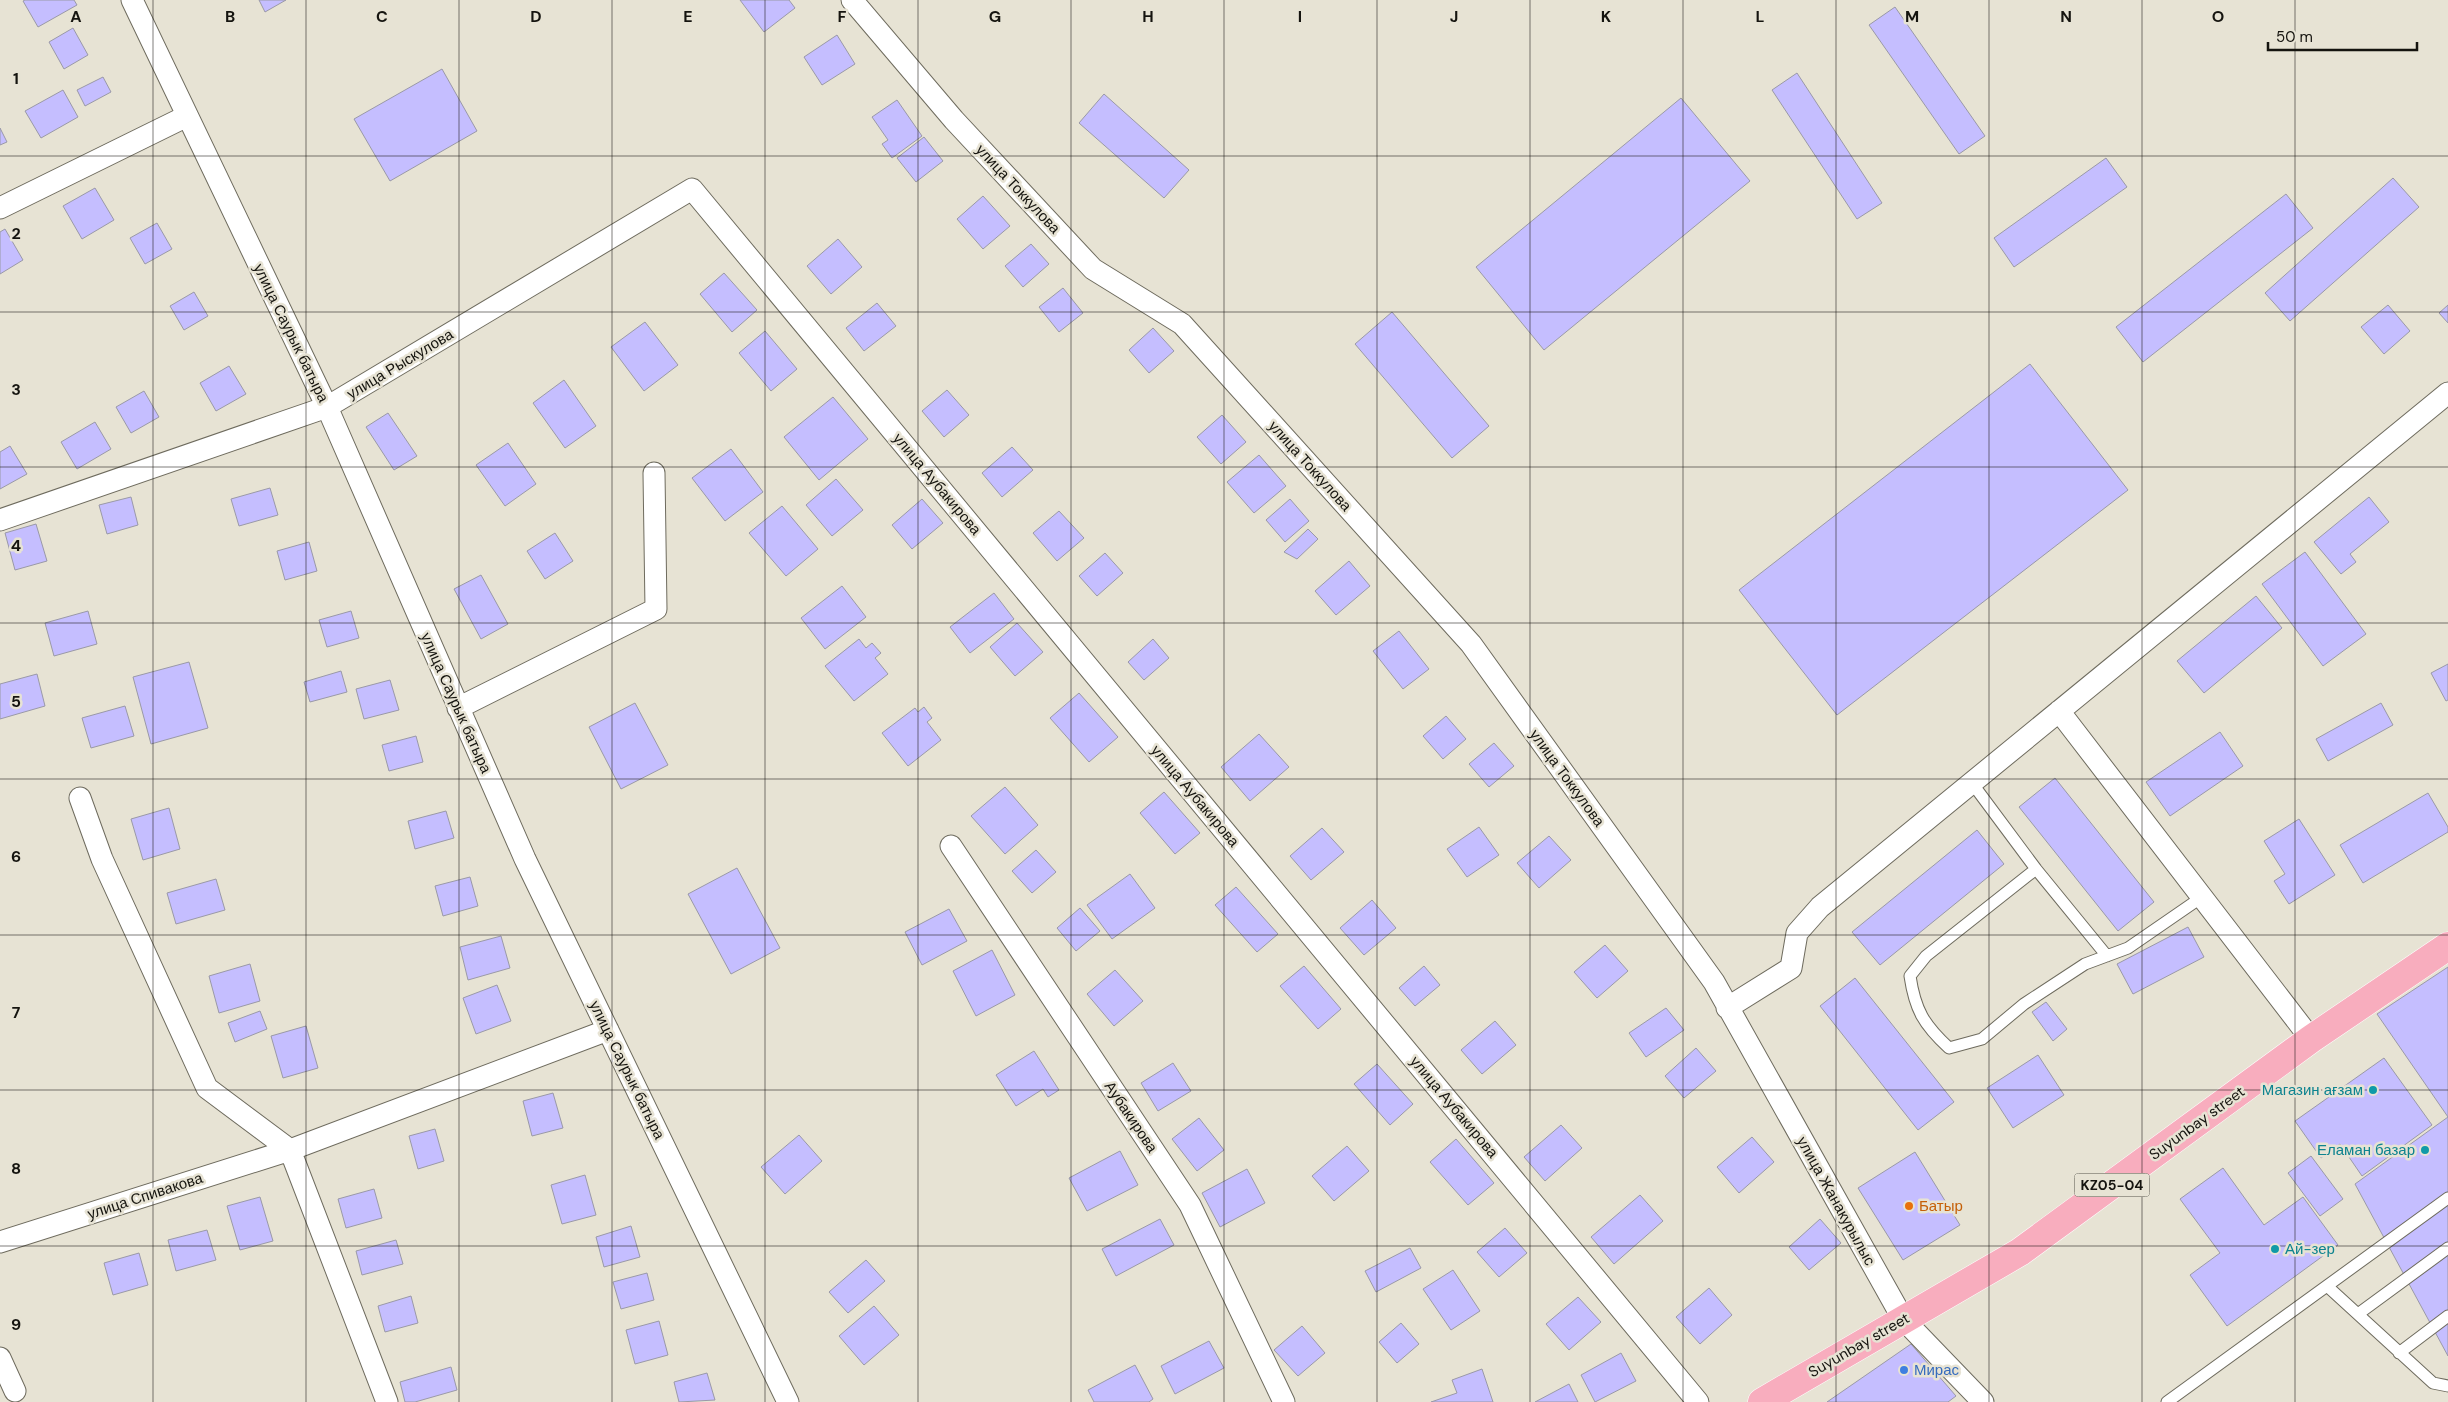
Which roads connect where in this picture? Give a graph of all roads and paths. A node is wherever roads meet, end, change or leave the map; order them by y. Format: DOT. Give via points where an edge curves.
graph roads {
  1 [pos="132,0"];
  2 [pos="852,0"];
  3 [pos="187,116"];
  4 [pos="692,189"];
  5 [pos="0,208"];
  6 [pos="2448,393"];
  7 [pos="327,407"];
  8 [pos="654,473"];
  9 [pos="0,520"];
  10 [pos="458,708"];
  11 [pos="2059,711"];
  12 [pos="1972,783"];
  13 [pos="80,798"];
  14 [pos="951,846"];
  15 [pos="2036,869"];
  16 [pos="2202,897"];
  17 [pos="2448,946"];
  18 [pos="2107,956"];
  19 [pos="1714,982"];
  20 [pos="1727,1008"];
  21 [pos="608,1030"];
  22 [pos="2311,1039"];
  23 [pos="290,1150"];
  24 [pos="2448,1198"];
  25 [pos="0,1242"];
  26 [pos="2448,1248"];
  27 [pos="2327,1286"];
  28 [pos="2358,1314"];
  29 [pos="2448,1316"];
  30 [pos="1903,1319"];
  31 [pos="2400,1353"];
  32 [pos="0,1358"];
  33 [pos="2448,1386"];
  34 [pos="15,1391"];
  35 [pos="387,1402"];
  36 [pos="788,1402"];
  37 [pos="1284,1402"];
  38 [pos="1698,1402"];
  39 [pos="1762,1402"];
  40 [pos="1983,1402"];
  41 [pos="2167,1402"];
  1 -- 3 [label="street, улица Саурык батыра"];
  2 -- 19 [label="street, улица Токкулова" via="954,120 1093,269 1182,324 1471,644"];
  3 -- 5 [label="street"];
  3 -- 7 [label="street, улица Саурык батыра"];
  4 -- 7 [label="street, улица Рыскулова"];
  4 -- 38 [label="street, улица Аубакирова"];
  6 -- 11 [label="street"];
  7 -- 9 [label="street, улица Рыскулова"];
  7 -- 10 [label="street, улица Саурык батыра"];
  8 -- 10 [label="street" via="656,609"];
  10 -- 21 [label="street, улица Саурык батыра" via="525,859"];
  11 -- 12 [label="street"];
  11 -- 16 [label="street"];
  12 -- 15 [label="lane"];
  12 -- 20 [label="street" via="1820,907 1797,933 1790,968"];
  13 -- 23 [label="street" via="102,858 207,1088"];
  14 -- 37 [label="street, Аубакирова" via="1190,1205"];
  15 -- 18 [label="lane"];
  15 -- 18 [label="lane" via="1926,956 1910,976 1914,1002 1929,1030 1949,1048 1982,1039 2024,1004 2085,964"];
  16 -- 18 [label="lane" via="2128,948"];
  16 -- 22 [label="street"];
  17 -- 22 [label="main road, Suyunbay street / KZ05-04"];
  19 -- 20 [label="street, улица Жанакурылыс"];
  20 -- 30 [label="street, улица Жанакурылыс"];
  21 -- 23 [label="street, улица Спивакова"];
  21 -- 36 [label="street, улица Саурык батыра"];
  22 -- 30 [label="main road, Suyunbay street / KZ05-04" via="2020,1252"];
  23 -- 25 [label="street, улица Спивакова"];
  23 -- 35 [label="street"];
  24 -- 27 [label="lane"];
  26 -- 28 [label="lane"];
  27 -- 28 [label="lane"];
  27 -- 41 [label="lane"];
  28 -- 31 [label="lane"];
  29 -- 31 [label="lane"];
  30 -- 39 [label="main road, Suyunbay street / KZ05-04"];
  30 -- 40 [label="street, улица Жанакурылыс"];
  31 -- 33 [label="lane" via="2433,1383"];
  32 -- 34 [label="street"];
}
